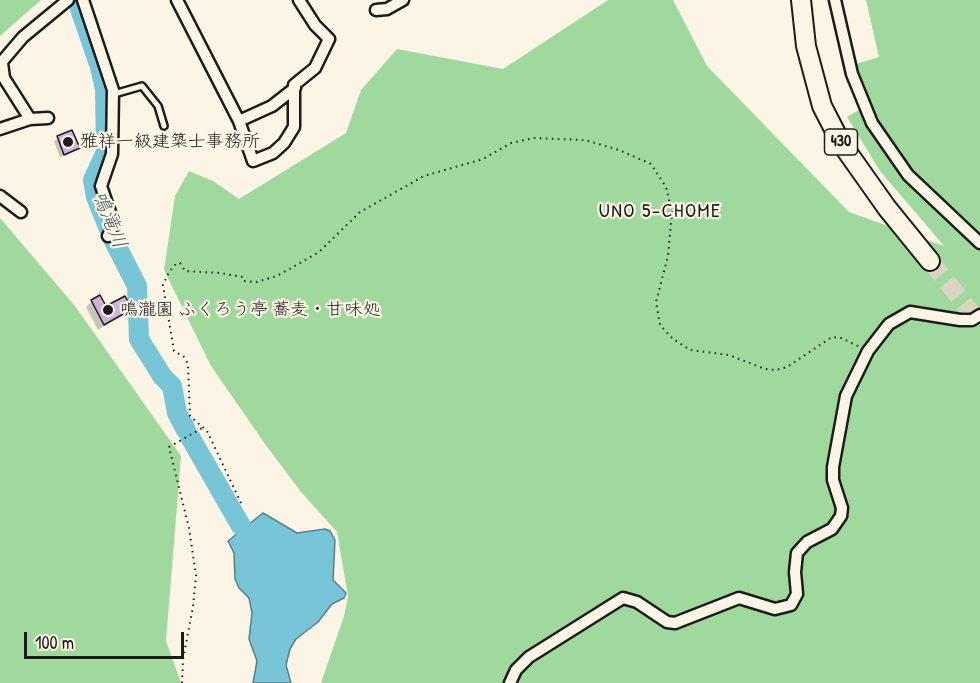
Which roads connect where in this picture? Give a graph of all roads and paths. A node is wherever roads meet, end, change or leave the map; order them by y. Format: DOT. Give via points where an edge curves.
graph roads {
  1 [pos="68,0"];
  2 [pos="83,0"];
  3 [pos="177,0"];
  4 [pos="299,0"];
  5 [pos="403,0"];
  6 [pos="801,0"];
  7 [pos="835,0"];
  8 [pos="376,10"];
  9 [pos="1,64"];
  10 [pos="295,88"];
  11 [pos="113,95"];
  12 [pos="48,118"];
  13 [pos="30,119"];
  14 [pos="239,121"];
  15 [pos="164,126"];
  16 [pos="0,129"];
  17 [pos="0,196"];
  18 [pos="21,212"];
  19 [pos="110,232"];
  20 [pos="980,243"];
  21 [pos="930,261"];
  22 [pos="980,315"];
  23 [pos="868,351"];
  24 [pos="204,427"];
  25 [pos="241,502"];
  26 [pos="182,683"];
  27 [pos="510,683"];
  1 -- 9 [label="street" via="23,37"];
  2 -- 11 [label="street"];
  3 -- 14 [label="street"];
  4 -- 10 [label="street" via="329,39 315,68"];
  5 -- 8 [label="street"];
  6 -- 21 [label="highway, 430" via="806,46 822,106 841,143"];
  7 -- 20 [label="street" via="852,74 872,123 908,175"];
  9 -- 13 [label="street" via="4,78"];
  10 -- 14 [label="street" via="272,106"];
  10 -- 14 [label="street" via="294,127 273,153 253,160"];
  11 -- 15 [label="lane" via="142,86 158,106"];
  11 -- 19 [label="street" via="112,154 101,186 114,224"];
  12 -- 13 [label="street"];
  13 -- 16 [label="street"];
  17 -- 18 [label="street"];
  22 -- 23 [label="street" via="960,320 910,312 889,324"];
  23 -- 24 [label="path" via="832,337 776,370 729,355 690,350 660,325 656,302 668,256 672,212 666,186 651,164 585,140 534,138 504,146 475,162 424,176 360,212 319,252 277,276 243,281 242,277 220,273 185,271 180,263 176,264 163,285 171,339 174,351 188,364 190,416"];
  23 -- 27 [label="street" via="846,396 833,467 841,516 832,529 807,542 797,553 797,594 791,605 775,609 739,598 675,623 623,598 529,657"];
  24 -- 25 [label="path"];
  24 -- 26 [label="path" via="169,447 196,575"];
}
